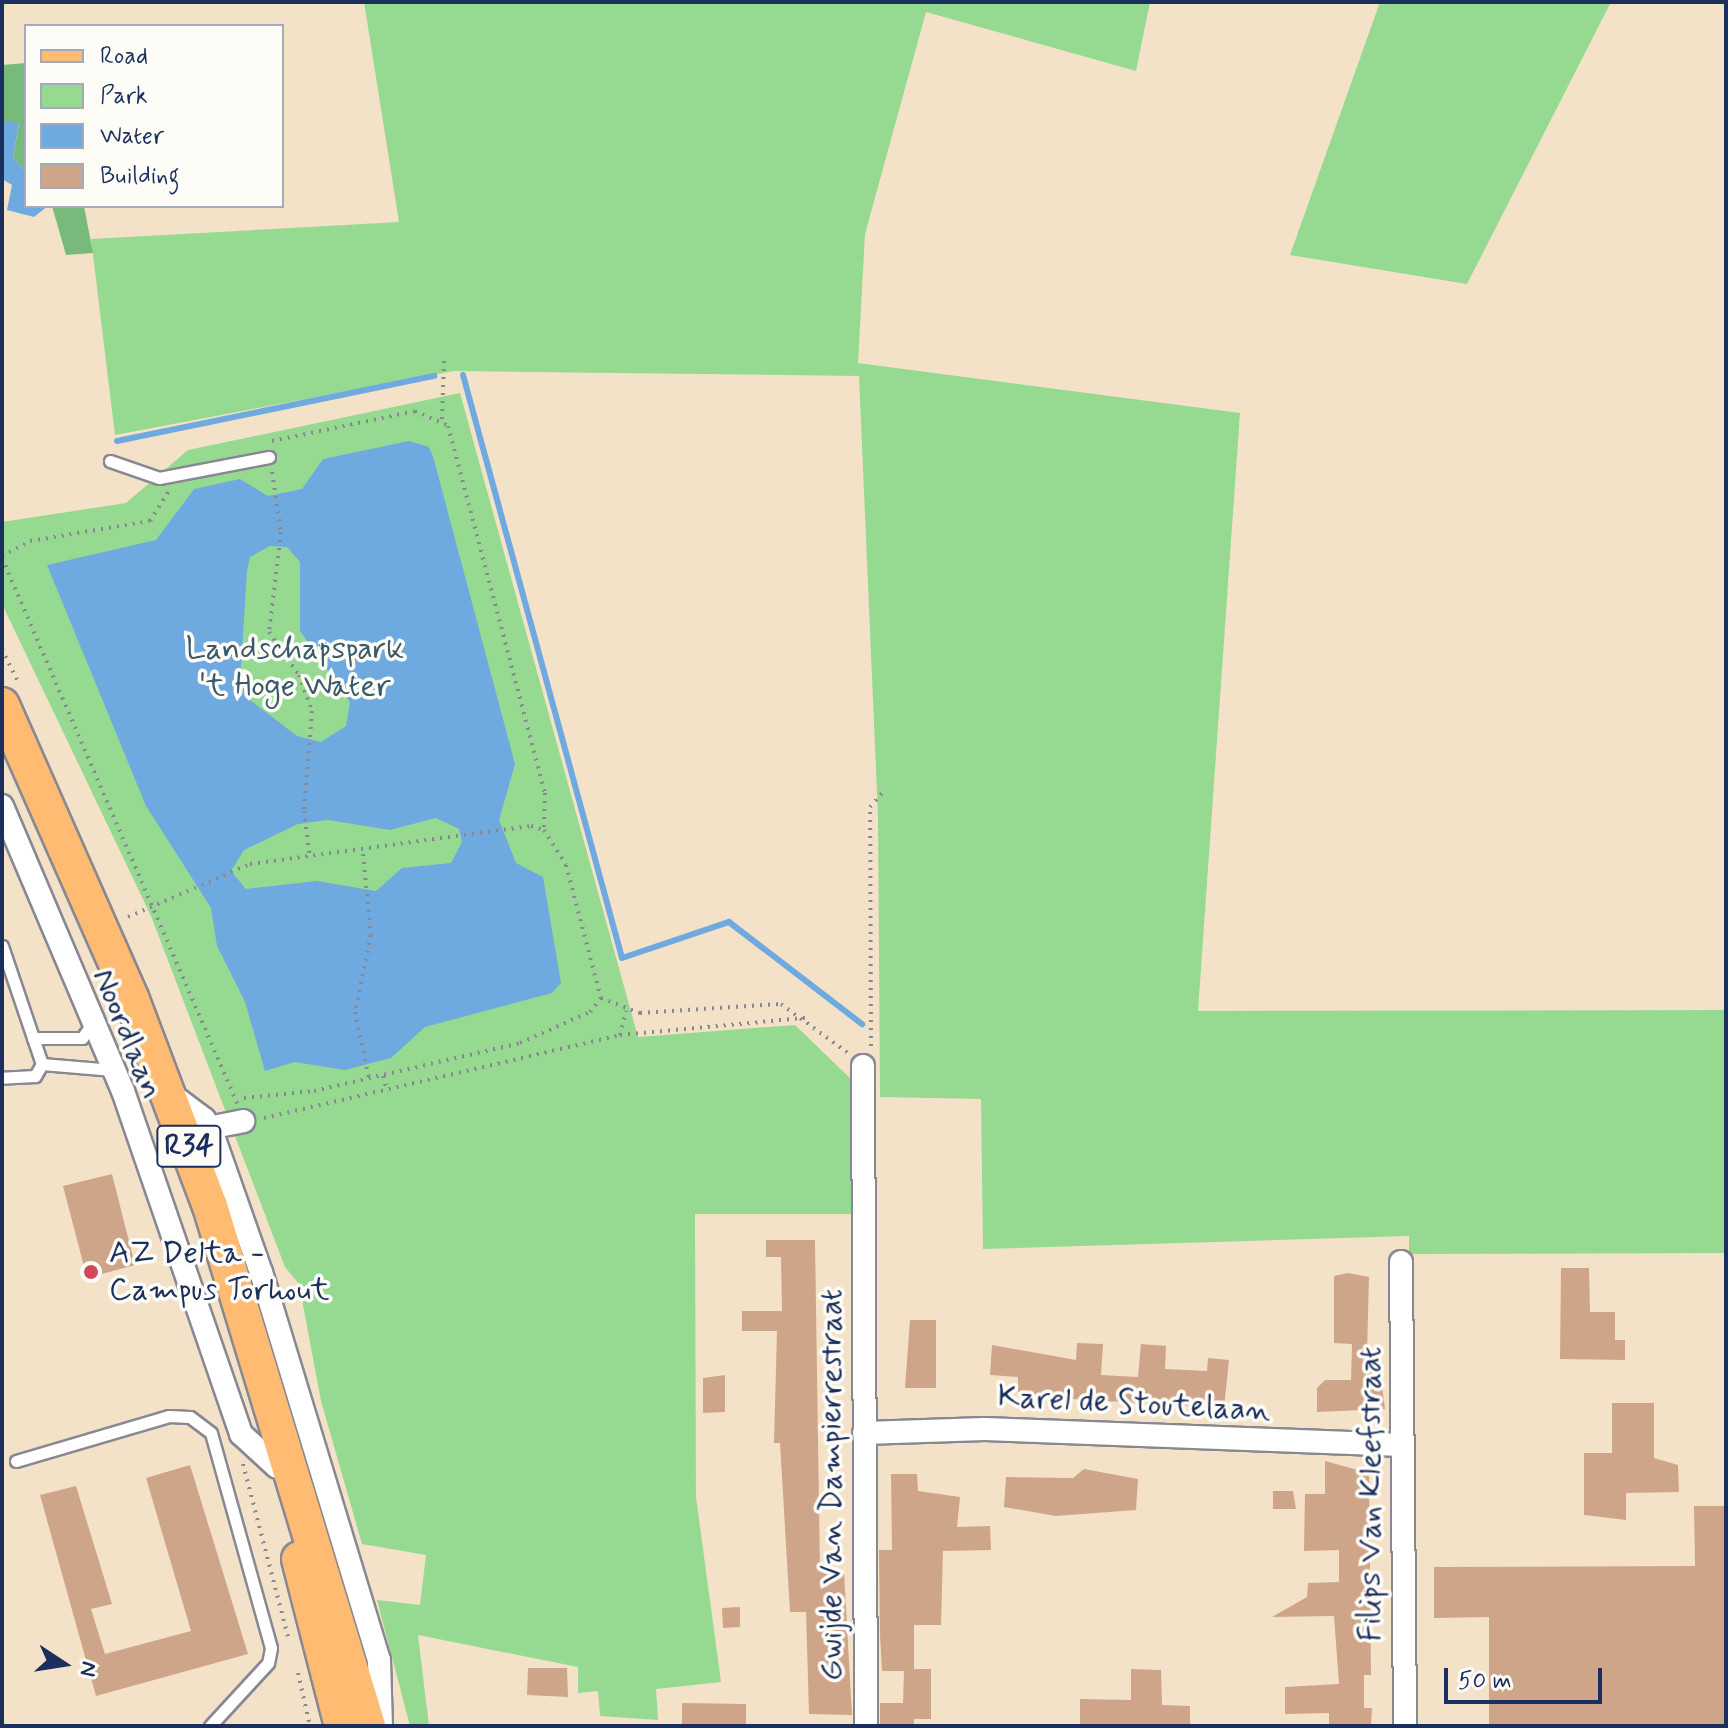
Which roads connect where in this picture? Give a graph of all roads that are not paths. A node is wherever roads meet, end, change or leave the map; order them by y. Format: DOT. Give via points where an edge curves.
graph roads {
  1 [pos="269,457"];
  2 [pos="110,461"];
  3 [pos="2,705"];
  4 [pos="2,745"];
  5 [pos="2,806"];
  6 [pos="2,946"];
  7 [pos="94,1021"];
  8 [pos="33,1038"];
  9 [pos="42,1064"];
  10 [pos="863,1066"];
  11 [pos="114,1070"];
  12 [pos="2,1078"];
  13 [pos="168,1092"];
  14 [pos="240,1111"];
  15 [pos="202,1120"];
  16 [pos="1401,1262"];
  17 [pos="864,1433"];
  18 [pos="1402,1445"];
  19 [pos="16,1461"];
  20 [pos="277,1467"];
  21 [pos="210,1726"];
  22 [pos="342,1726"];
  23 [pos="368,1726"];
  24 [pos="381,1726"];
  25 [pos="866,1726"];
  26 [pos="1405,1726"];
  1 -- 2 [label="lane" via="150,478"];
  3 -- 13 [label="main road, Noordlaan / R34"];
  4 -- 20 [label="main road, Noordlaan / R34" via="147,1081"];
  5 -- 7 [label="street, Noordlaan"];
  6 -- 8 [label="lane"];
  7 -- 8 [label="lane" via="73,1040"];
  7 -- 11 [label="street, Noordlaan"];
  8 -- 9 [label="lane"];
  9 -- 11 [label="lane"];
  9 -- 12 [label="lane" via="35,1076"];
  10 -- 17 [label="street, Gwijde Van Dampierrestraat"];
  11 -- 20 [label="street, Noordlaan" via="241,1434"];
  13 -- 15 [label="street, Noordlaan"];
  13 -- 23 [label="main road, Noordlaan / R34" via="252,1330"];
  14 -- 15 [label="street"];
  15 -- 24 [label="street" via="278,1324 367,1617 382,1674"];
  16 -- 18 [label="street, Filips Van Kleefstraat"];
  17 -- 18 [label="street, Karel de Stoutelaan" via="985,1429"];
  17 -- 25 [label="street, Gwijde Van Dampierrestraat"];
  18 -- 26 [label="street, Filips Van Kleefstraat"];
  19 -- 21 [label="lane" via="169,1416 190,1417 211,1433 271,1648 268,1663"];
  20 -- 22 [label="main road, Noordlaan / R34"];
}
